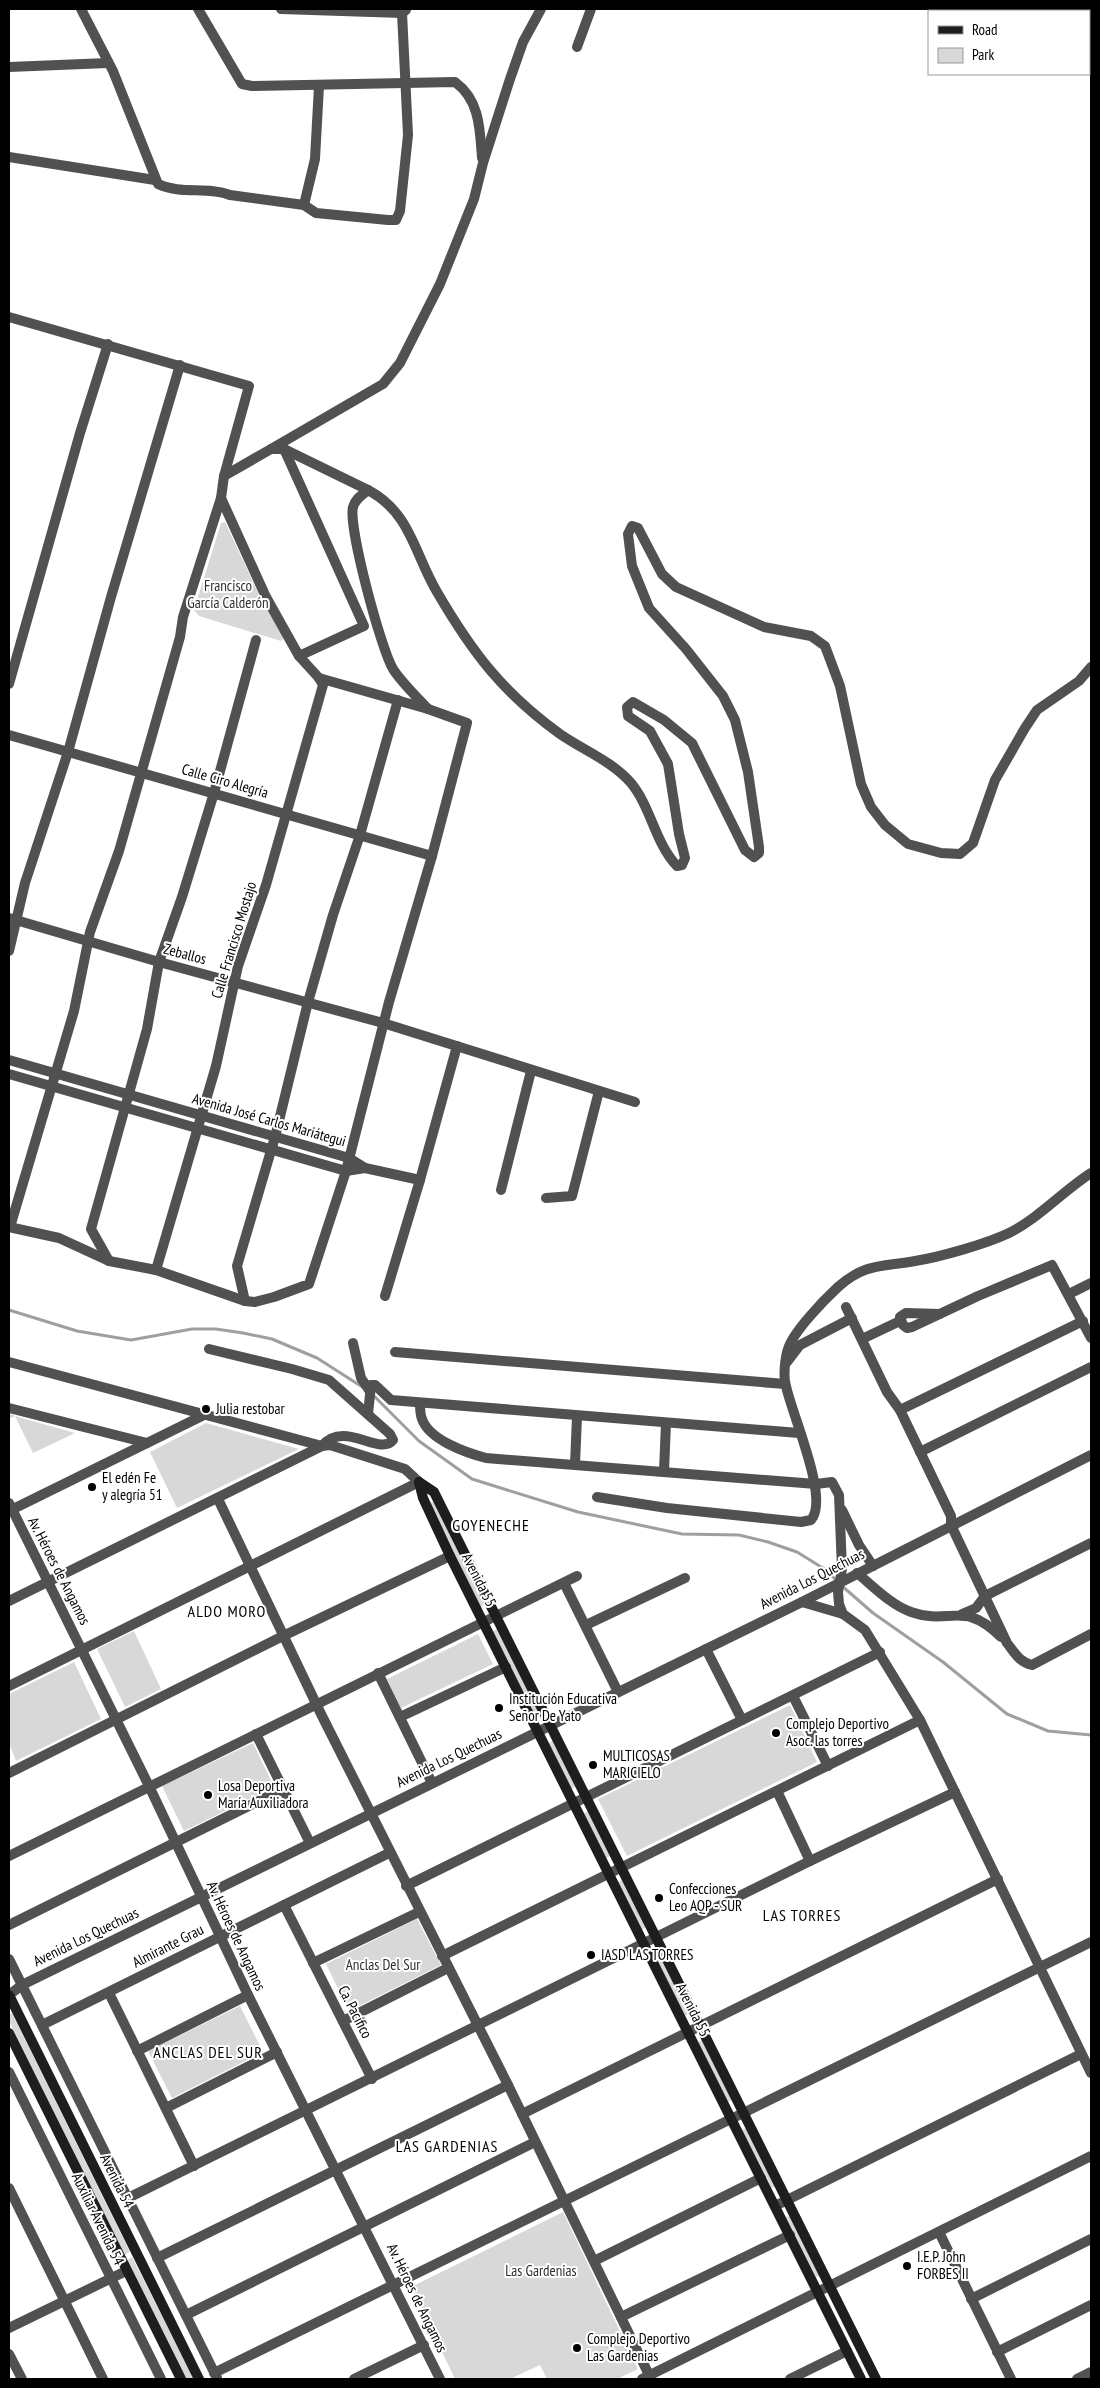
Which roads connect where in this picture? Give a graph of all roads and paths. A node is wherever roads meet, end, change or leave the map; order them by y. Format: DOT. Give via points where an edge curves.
graph roads {
  1 [pos="81,9"];
  2 [pos="198,9"];
  3 [pos="281,9"];
  4 [pos="540,9"];
  5 [pos="591,9"];
  6 [pos="405,11"];
  7 [pos="577,47"];
  8 [pos="108,63"];
  9 [pos="9,67"];
  10 [pos="405,83"];
  11 [pos="319,86"];
  12 [pos="9,157"];
  13 [pos="482,163"];
  14 [pos="155,180"];
  15 [pos="304,205"];
  16 [pos="9,317"];
  17 [pos="108,344"];
  18 [pos="180,365"];
  19 [pos="271,449"];
  20 [pos="284,449"];
  21 [pos="224,476"];
  22 [pos="368,490"];
  23 [pos="220,498"];
  24 [pos="256,640"];
  25 [pos="299,656"];
  26 [pos="1091,667"];
  27 [pos="319,678"];
  28 [pos="9,684"];
  29 [pos="398,700"];
  30 [pos="428,709"];
  31 [pos="9,735"];
  32 [pos="68,752"];
  33 [pos="141,772"];
  34 [pos="214,793"];
  35 [pos="286,815"];
  36 [pos="360,835"];
  37 [pos="432,856"];
  38 [pos="12,918"];
  39 [pos="88,941"];
  40 [pos="9,951"];
  41 [pos="159,962"];
  42 [pos="234,983"];
  43 [pos="308,1002"];
  44 [pos="383,1023"];
  45 [pos="457,1046"];
  46 [pos="9,1060"];
  47 [pos="531,1071"];
  48 [pos="9,1074"];
  49 [pos="57,1075"];
  50 [pos="53,1087"];
  51 [pos="598,1091"];
  52 [pos="129,1096"];
  53 [pos="635,1102"];
  54 [pos="125,1108"];
  55 [pos="202,1117"];
  56 [pos="198,1128"];
  57 [pos="275,1137"];
  58 [pos="271,1149"];
  59 [pos="350,1158"];
  60 [pos="365,1168"];
  61 [pos="346,1171"];
  62 [pos="1091,1173"];
  63 [pos="420,1180"];
  64 [pos="501,1190"];
  65 [pos="546,1198"];
  66 [pos="9,1227"];
  67 [pos="108,1261"];
  68 [pos="156,1270"];
  69 [pos="1091,1283"];
  70 [pos="1069,1294"];
  71 [pos="385,1296"];
  72 [pos="246,1301"];
  73 [pos="846,1306"];
  74 [pos="852,1318"];
  75 [pos="1083,1321"];
  76 [pos="1091,1338"];
  77 [pos="862,1340"];
  78 [pos="353,1344"];
  79 [pos="209,1349"];
  80 [pos="395,1352"];
  81 [pos="9,1362"];
  82 [pos="787,1362"];
  83 [pos="1091,1367"];
  84 [pos="785,1384"];
  85 [pos="368,1390"];
  86 [pos="420,1403"];
  87 [pos="9,1408"];
  88 [pos="900,1410"];
  89 [pos="206,1414"];
  90 [pos="368,1414"];
  91 [pos="578,1416"];
  92 [pos="666,1423"];
  93 [pos="800,1433"];
  94 [pos="147,1443"];
  95 [pos="322,1446"];
  96 [pos="920,1452"];
  97 [pos="1091,1455"];
  98 [pos="575,1464"];
  99 [pos="664,1471"];
  100 [pos="420,1482"];
  101 [pos="816,1484"];
  102 [pos="598,1497"];
  103 [pos="218,1499"];
  104 [pos="840,1506"];
  105 [pos="10,1508"];
  106 [pos="951,1525"];
  107 [pos="1091,1543"];
  108 [pos="450,1556"];
  109 [pos="250,1566"];
  110 [pos="873,1566"];
  111 [pos="857,1573"];
  112 [pos="577,1576"];
  113 [pos="685,1578"];
  114 [pos="48,1582"];
  115 [pos="564,1583"];
  116 [pos="839,1583"];
  117 [pos="985,1596"];
  118 [pos="9,1601"];
  119 [pos="802,1602"];
  120 [pos="843,1614"];
  121 [pos="962,1614"];
  122 [pos="496,1616"];
  123 [pos="484,1622"];
  124 [pos="586,1625"];
  125 [pos="1091,1634"];
  126 [pos="283,1636"];
  127 [pos="1007,1643"];
  128 [pos="706,1649"];
  129 [pos="82,1650"];
  130 [pos="880,1652"];
  131 [pos="506,1667"];
  132 [pos="378,1674"];
  133 [pos="9,1686"];
  134 [pos="618,1692"];
  135 [pos="793,1696"];
  136 [pos="316,1704"];
  137 [pos="400,1717"];
  138 [pos="116,1720"];
  139 [pos="742,1720"];
  140 [pos="920,1720"];
  141 [pos="550,1725"];
  142 [pos="538,1732"];
  143 [pos="256,1734"];
  144 [pos="828,1766"];
  145 [pos="9,1773"];
  146 [pos="432,1783"];
  147 [pos="148,1786"];
  148 [pos="283,1789"];
  149 [pos="777,1790"];
  150 [pos="956,1792"];
  151 [pos="586,1797"];
  152 [pos="573,1804"];
  153 [pos="370,1813"];
  154 [pos="175,1842"];
  155 [pos="310,1843"];
  156 [pos="389,1853"];
  157 [pos="9,1856"];
  158 [pos="810,1862"];
  159 [pos="620,1867"];
  160 [pos="608,1873"];
  161 [pos="998,1880"];
  162 [pos="406,1886"];
  163 [pos="201,1897"];
  164 [pos="284,1905"];
  165 [pos="419,1912"];
  166 [pos="9,1925"];
  167 [pos="219,1937"];
  168 [pos="657,1939"];
  169 [pos="1091,1942"];
  170 [pos="644,1945"];
  171 [pos="442,1956"];
  172 [pos="9,1959"];
  173 [pos="313,1963"];
  174 [pos="1039,1966"];
  175 [pos="448,1968"];
  176 [pos="22,1986"];
  177 [pos="109,1992"];
  178 [pos="9,1995"];
  179 [pos="248,1995"];
  180 [pos="343,2021"];
  181 [pos="42,2025"];
  182 [pos="700,2025"];
  183 [pos="478,2027"];
  184 [pos="687,2032"];
  185 [pos="9,2033"];
  186 [pos="137,2051"];
  187 [pos="277,2052"];
  188 [pos="1082,2054"];
  189 [pos="9,2072"];
  190 [pos="1091,2073"];
  191 [pos="372,2079"];
  192 [pos="508,2085"];
  193 [pos="166,2108"];
  194 [pos="306,2110"];
  195 [pos="744,2113"];
  196 [pos="522,2114"];
  197 [pos="732,2119"];
  198 [pos="535,2142"];
  199 [pos="1091,2156"];
  200 [pos="194,2166"];
  201 [pos="336,2170"];
  202 [pos="761,2178"];
  203 [pos="9,2188"];
  204 [pos="128,2198"];
  205 [pos="788,2200"];
  206 [pos="565,2201"];
  207 [pos="775,2206"];
  208 [pos="365,2227"];
  209 [pos="939,2232"];
  210 [pos="790,2235"];
  211 [pos="1091,2239"];
  212 [pos="157,2258"];
  213 [pos="594,2261"];
  214 [pos="126,2271"];
  215 [pos="111,2278"];
  216 [pos="394,2286"];
  217 [pos="831,2286"];
  218 [pos="818,2292"];
  219 [pos="971,2299"];
  220 [pos="65,2300"];
  221 [pos="1091,2305"];
  222 [pos="186,2315"];
  223 [pos="621,2317"];
  224 [pos="9,2328"];
  225 [pos="424,2345"];
  226 [pos="848,2351"];
  227 [pos="997,2352"];
  228 [pos="9,2354"];
  229 [pos="1091,2372"];
  230 [pos="216,2376"];
  231 [pos="648,2378"];
  232 [pos="22,2379"];
  233 [pos="104,2379"];
  234 [pos="161,2379"];
  235 [pos="181,2379"];
  236 [pos="199,2379"];
  237 [pos="354,2379"];
  238 [pos="440,2379"];
  239 [pos="790,2379"];
  240 [pos="861,2379"];
  241 [pos="876,2379"];
  242 [pos="1011,2379"];
  243 [pos="1077,2379"];
  1 -- 8 [label="street"];
  2 -- 11 [label="street" via="242,84"];
  3 -- 6 [label="street"];
  4 -- 13 [label="street" via="523,42"];
  5 -- 7 [label="street"];
  6 -- 10 [label="street"];
  8 -- 9 [label="street"];
  8 -- 14 [label="street"];
  10 -- 11 [label="street"];
  10 -- 13 [label="street" via="455,82 464,89 477,113"];
  10 -- 15 [label="street" via="408,135 400,211 396,220 316,212"];
  11 -- 15 [label="street" via="315,159"];
  12 -- 14 [label="street"];
  13 -- 19 [label="street" via="474,199 440,284 400,363 383,384"];
  14 -- 15 [label="street" via="164,187 196,192 219,191"];
  16 -- 17 [label="street"];
  17 -- 18 [label="street"];
  17 -- 28 [label="street"];
  18 -- 21 [label="street" via="249,386"];
  18 -- 32 [label="street"];
  19 -- 20 [label="street"];
  19 -- 21 [label="street"];
  20 -- 22 [label="street"];
  20 -- 25 [label="street" via="364,626"];
  21 -- 23 [label="street"];
  22 -- 26 [label="street" via="387,502 401,518 427,575 495,678 542,720 625,776 640,796 660,840 677,866 682,865 685,858 678,834 668,764 650,731 628,716 627,707 633,702 664,720 692,743 745,850 754,857 758,847 748,772 735,720 723,696 649,608 632,566 628,534 632,526 638,528 662,574 676,587 764,627 811,636 820,641 829,654 840,686 865,795 885,825 901,840 917,848 953,855 966,851 973,843 995,780 1037,710 1079,681"];
  22 -- 30 [label="street" via="353,508 368,594 392,668"];
  23 -- 25 [label="street" via="266,597"];
  23 -- 33 [label="street" via="183,617"];
  24 -- 34 [label="street"];
  25 -- 27 [label="street"];
  27 -- 29 [label="street"];
  27 -- 35 [label="street, Calle Francisco Mostajo" via="323,685"];
  29 -- 30 [label="street"];
  29 -- 36 [label="street"];
  30 -- 37 [label="street" via="467,723"];
  31 -- 32 [label="street, Calle Ciro Alegría"];
  32 -- 33 [label="street, Calle Ciro Alegría"];
  32 -- 38 [label="street"];
  33 -- 34 [label="street, Calle Ciro Alegría"];
  33 -- 39 [label="street" via="119,851"];
  34 -- 35 [label="street, Calle Ciro Alegría"];
  34 -- 41 [label="street"];
  35 -- 36 [label="street, Calle Ciro Alegría"];
  35 -- 42 [label="street, Calle Francisco Mostajo"];
  36 -- 37 [label="street, Calle Ciro Alegría"];
  36 -- 43 [label="street"];
  37 -- 44 [label="street"];
  38 -- 39 [label="street, Zeballos"];
  38 -- 40 [label="street"];
  39 -- 41 [label="street, Zeballos"];
  39 -- 49 [label="street"];
  41 -- 42 [label="street, Zeballos"];
  41 -- 52 [label="street" via="147,1029"];
  42 -- 43 [label="street, Zeballos"];
  42 -- 55 [label="street, Calle Francisco Mostajo"];
  43 -- 44 [label="street, Zeballos"];
  43 -- 57 [label="street"];
  44 -- 45 [label="street, Zeballos"];
  44 -- 59 [label="street"];
  45 -- 47 [label="street, Zeballos"];
  45 -- 63 [label="street"];
  46 -- 49 [label="street, Avenida José Carlos Mariátegui"];
  47 -- 51 [label="street, Zeballos"];
  47 -- 64 [label="street"];
  48 -- 50 [label="street, Avenida José Carlos Mariátegui"];
  49 -- 50 [label="street"];
  49 -- 52 [label="street, Avenida José Carlos Mariátegui"];
  50 -- 54 [label="street, Avenida José Carlos Mariátegui"];
  50 -- 66 [label="street"];
  51 -- 53 [label="street, Zeballos"];
  51 -- 65 [label="street" via="572,1196"];
  52 -- 54 [label="street"];
  52 -- 55 [label="street, Avenida José Carlos Mariátegui"];
  54 -- 56 [label="street, Avenida José Carlos Mariátegui"];
  54 -- 67 [label="street" via="92,1229"];
  55 -- 56 [label="street, Calle Francisco Mostajo"];
  55 -- 57 [label="street, Avenida José Carlos Mariátegui"];
  56 -- 58 [label="street, Avenida José Carlos Mariátegui"];
  56 -- 68 [label="street, Calle Francisco Mostajo"];
  57 -- 58 [label="street"];
  57 -- 59 [label="street, Avenida José Carlos Mariátegui"];
  58 -- 61 [label="street, Avenida José Carlos Mariátegui"];
  58 -- 72 [label="street" via="237,1266"];
  59 -- 60 [label="street, Avenida José Carlos Mariátegui"];
  59 -- 61 [label="street"];
  60 -- 61 [label="street, Avenida José Carlos Mariátegui"];
  60 -- 63 [label="street"];
  61 -- 72 [label="street" via="310,1284 274,1297"];
  62 -- 82 [label="street" via="1008,1234 914,1262 872,1267 853,1276 797,1333 788,1348"];
  63 -- 71 [label="street"];
  66 -- 67 [label="street" via="59,1238"];
  67 -- 68 [label="street"];
  68 -- 72 [label="street"];
  69 -- 70 [label="street"];
  70 -- 75 [label="street"];
  70 -- 77 [label="street" via="1055,1267 1050,1265 940,1314 906,1313 901,1315 900,1321"];
  73 -- 74 [label="street"];
  74 -- 77 [label="street"];
  74 -- 82 [label="street" via="800,1345"];
  75 -- 76 [label="street"];
  75 -- 88 [label="street"];
  77 -- 88 [label="street" via="887,1392"];
  78 -- 85 [label="street" via="361,1378"];
  79 -- 90 [label="street" via="329,1380"];
  80 -- 84 [label="street"];
  81 -- 89 [label="street"];
  82 -- 84 [label="street"];
  83 -- 96 [label="street"];
  84 -- 93 [label="street"];
  85 -- 86 [label="street" via="375,1385 391,1400"];
  85 -- 90 [label="street"];
  86 -- 91 [label="street"];
  86 -- 98 [label="street" via="422,1419 427,1427 465,1452 486,1458"];
  87 -- 94 [label="street"];
  88 -- 96 [label="street"];
  89 -- 94 [label="street"];
  89 -- 95 [label="street"];
  90 -- 95 [label="street" via="390,1434 393,1440 390,1444 384,1446 341,1435 327,1440"];
  91 -- 92 [label="street"];
  91 -- 98 [label="street"];
  92 -- 93 [label="street"];
  92 -- 99 [label="street"];
  93 -- 101 [label="street"];
  94 -- 105 [label="street"];
  95 -- 100 [label="street" via="330,1445 405,1469"];
  95 -- 103 [label="street"];
  96 -- 106 [label="street" via="951,1516"];
  97 -- 106 [label="street, Avenida Los Quechuas"];
  98 -- 99 [label="street"];
  99 -- 101 [label="street"];
  100 -- 108 [label="street, Avenida 55" via="422,1498"];
  100 -- 109 [label="street"];
  100 -- 122 [label="street, Avenida 55" via="434,1492"];
  101 -- 102 [label="street" via="817,1510 808,1522 666,1508"];
  101 -- 104 [label="street" via="832,1482 839,1495"];
  103 -- 109 [label="street"];
  103 -- 114 [label="street"];
  104 -- 110 [label="street"];
  104 -- 116 [label="street" via="842,1569"];
  105 -- 114 [label="street, Av. Héroes de Angamos"];
  106 -- 110 [label="street, Avenida Los Quechuas"];
  106 -- 117 [label="street"];
  107 -- 117 [label="street"];
  108 -- 123 [label="street, Avenida 55"];
  108 -- 126 [label="street"];
  109 -- 126 [label="street"];
  109 -- 129 [label="street"];
  110 -- 111 [label="street, Avenida Los Quechuas"];
  111 -- 116 [label="street, Avenida Los Quechuas"];
  111 -- 121 [label="street" via="892,1602 913,1613"];
  112 -- 115 [label="street"];
  113 -- 124 [label="street"];
  114 -- 118 [label="street"];
  114 -- 129 [label="street, Av. Héroes de Angamos"];
  115 -- 122 [label="street"];
  115 -- 124 [label="street"];
  116 -- 119 [label="street, Avenida Los Quechuas"];
  116 -- 120 [label="street" via="839,1604"];
  117 -- 121 [label="street" via="976,1608"];
  117 -- 127 [label="street"];
  119 -- 120 [label="street"];
  119 -- 128 [label="street, Avenida Los Quechuas"];
  120 -- 130 [label="street" via="865,1630"];
  121 -- 127 [label="street" via="989,1625"];
  122 -- 123 [label="street"];
  122 -- 141 [label="street, Avenida 55"];
  123 -- 131 [label="street, Avenida 55"];
  123 -- 132 [label="street"];
  124 -- 134 [label="street"];
  125 -- 127 [label="street" via="1032,1665 1024,1663"];
  126 -- 136 [label="street"];
  126 -- 138 [label="street"];
  128 -- 134 [label="street, Avenida Los Quechuas"];
  128 -- 139 [label="street"];
  129 -- 133 [label="street"];
  129 -- 138 [label="street, Av. Héroes de Angamos"];
  130 -- 135 [label="street"];
  130 -- 140 [label="street"];
  131 -- 137 [label="street"];
  131 -- 142 [label="street, Avenida 55"];
  132 -- 136 [label="street"];
  132 -- 137 [label="street"];
  134 -- 141 [label="street, Avenida Los Quechuas"];
  135 -- 139 [label="street"];
  135 -- 144 [label="street"];
  136 -- 143 [label="street"];
  136 -- 153 [label="street"];
  137 -- 146 [label="street"];
  138 -- 145 [label="street"];
  138 -- 147 [label="street, Av. Héroes de Angamos"];
  139 -- 151 [label="street"];
  140 -- 144 [label="street"];
  140 -- 150 [label="street"];
  141 -- 142 [label="street, Avenida Los Quechuas"];
  141 -- 151 [label="street, Avenida 55"];
  142 -- 146 [label="street, Avenida Los Quechuas"];
  142 -- 152 [label="street, Avenida 55"];
  143 -- 147 [label="street"];
  143 -- 148 [label="street"];
  144 -- 149 [label="street"];
  146 -- 153 [label="street, Avenida Los Quechuas"];
  147 -- 154 [label="street, Av. Héroes de Angamos"];
  147 -- 157 [label="street"];
  148 -- 154 [label="street"];
  148 -- 155 [label="street"];
  149 -- 158 [label="street"];
  149 -- 159 [label="street"];
  150 -- 158 [label="street"];
  150 -- 161 [label="street"];
  151 -- 152 [label="street"];
  151 -- 159 [label="street, Avenida 55"];
  152 -- 160 [label="street, Avenida 55"];
  152 -- 162 [label="street"];
  153 -- 155 [label="street, Avenida Los Quechuas"];
  153 -- 156 [label="street"];
  154 -- 163 [label="street, Av. Héroes de Angamos"];
  154 -- 166 [label="street"];
  155 -- 163 [label="street, Avenida Los Quechuas"];
  156 -- 162 [label="street"];
  156 -- 164 [label="street, Almirante Grau"];
  158 -- 168 [label="street"];
  159 -- 160 [label="street"];
  159 -- 168 [label="street, Avenida 55"];
  160 -- 170 [label="street, Avenida 55"];
  160 -- 171 [label="street"];
  161 -- 174 [label="street"];
  161 -- 182 [label="street"];
  162 -- 165 [label="street"];
  163 -- 167 [label="street, Av. Héroes de Angamos"];
  163 -- 176 [label="street, Avenida Los Quechuas"];
  164 -- 167 [label="street, Almirante Grau"];
  164 -- 173 [label="street, Ca. Pacífico"];
  165 -- 171 [label="street"];
  165 -- 173 [label="street"];
  167 -- 177 [label="street, Almirante Grau"];
  167 -- 179 [label="street, Av. Héroes de Angamos"];
  168 -- 170 [label="street"];
  168 -- 182 [label="street, Avenida 55"];
  169 -- 174 [label="street"];
  170 -- 183 [label="street"];
  170 -- 184 [label="street, Avenida 55"];
  171 -- 175 [label="street"];
  172 -- 176 [label="street"];
  173 -- 180 [label="street, Ca. Pacífico"];
  174 -- 188 [label="street"];
  174 -- 195 [label="street"];
  175 -- 180 [label="street"];
  175 -- 183 [label="street"];
  176 -- 178 [label="street, Avenida Los Quechuas"];
  176 -- 181 [label="street"];
  177 -- 181 [label="street, Almirante Grau"];
  177 -- 186 [label="street"];
  178 -- 236 [label="street, Avenida 54"];
  179 -- 186 [label="street"];
  179 -- 187 [label="street, Av. Héroes de Angamos"];
  180 -- 191 [label="street, Ca. Pacífico"];
  181 -- 204 [label="street"];
  182 -- 184 [label="street"];
  182 -- 195 [label="street, Avenida 55"];
  183 -- 191 [label="street"];
  183 -- 192 [label="street"];
  184 -- 196 [label="street"];
  184 -- 197 [label="street, Avenida 55"];
  185 -- 214 [label="street, Avenida 54"];
  186 -- 193 [label="street"];
  187 -- 193 [label="street"];
  187 -- 194 [label="street, Av. Héroes de Angamos"];
  188 -- 190 [label="street"];
  188 -- 205 [label="street"];
  189 -- 215 [label="street, Auxiliar Avenida 54"];
  191 -- 194 [label="street"];
  192 -- 196 [label="street"];
  192 -- 201 [label="street"];
  193 -- 200 [label="street"];
  194 -- 200 [label="street"];
  194 -- 201 [label="street, Av. Héroes de Angamos"];
  195 -- 197 [label="street"];
  195 -- 205 [label="street, Avenida 55"];
  196 -- 198 [label="street"];
  197 -- 202 [label="street, Avenida 55"];
  197 -- 206 [label="street"];
  198 -- 206 [label="street"];
  198 -- 208 [label="street"];
  199 -- 209 [label="street"];
  200 -- 204 [label="street"];
  201 -- 208 [label="street, Av. Héroes de Angamos"];
  201 -- 212 [label="street"];
  202 -- 207 [label="street, Avenida 55"];
  202 -- 213 [label="street"];
  203 -- 220 [label="street"];
  204 -- 212 [label="street"];
  205 -- 207 [label="street"];
  205 -- 217 [label="street, Avenida 55"];
  206 -- 213 [label="street"];
  206 -- 216 [label="street"];
  207 -- 210 [label="street, Avenida 55"];
  208 -- 216 [label="street, Av. Héroes de Angamos"];
  208 -- 222 [label="street"];
  209 -- 217 [label="street"];
  209 -- 219 [label="street"];
  210 -- 218 [label="street, Avenida 55"];
  210 -- 223 [label="street"];
  211 -- 219 [label="street"];
  212 -- 222 [label="street"];
  213 -- 223 [label="street"];
  214 -- 215 [label="street"];
  214 -- 235 [label="street, Avenida 54"];
  215 -- 220 [label="street"];
  215 -- 234 [label="street, Auxiliar Avenida 54"];
  216 -- 225 [label="street, Av. Héroes de Angamos"];
  216 -- 230 [label="street"];
  217 -- 218 [label="street"];
  217 -- 241 [label="street, Avenida 55"];
  218 -- 226 [label="street, Avenida 55"];
  218 -- 231 [label="street"];
  219 -- 227 [label="street"];
  220 -- 224 [label="street"];
  220 -- 233 [label="street"];
  221 -- 227 [label="street"];
  222 -- 230 [label="street"];
  223 -- 231 [label="street"];
  225 -- 237 [label="street"];
  225 -- 238 [label="street, Av. Héroes de Angamos"];
  226 -- 239 [label="street"];
  226 -- 240 [label="street, Avenida 55"];
  227 -- 242 [label="street"];
  228 -- 232 [label="street"];
  229 -- 243 [label="street"];
}
